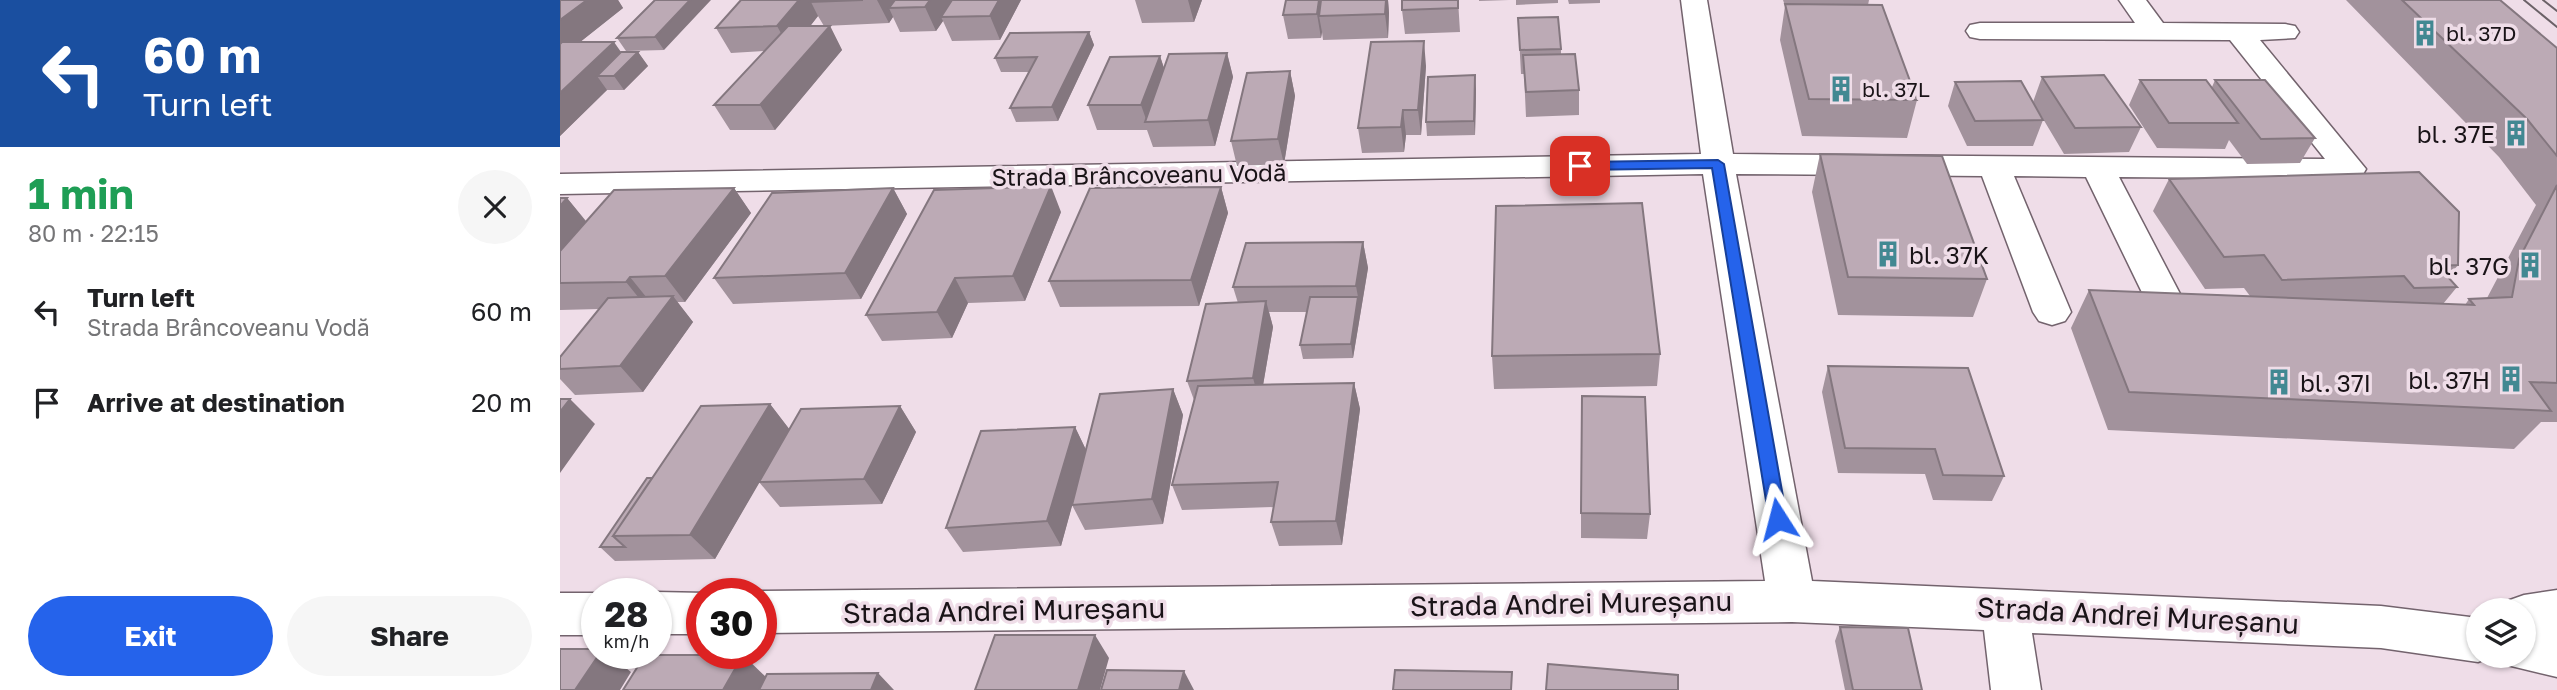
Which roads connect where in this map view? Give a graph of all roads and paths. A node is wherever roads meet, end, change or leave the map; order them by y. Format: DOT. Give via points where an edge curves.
graph roads {
  1 [pos="1694,0"];
  2 [pos="2132,0"];
  3 [pos="1980,31"];
  4 [pos="2155,31"];
  5 [pos="2237,31"];
  6 [pos="2285,32"];
  7 [pos="1718,164"];
  8 [pos="1994,166"];
  9 [pos="2097,167"];
  10 [pos="560,184"];
  11 [pos="2052,312"];
  12 [pos="2171,313"];
  13 [pos="1792,601"];
  14 [pos="2005,609"];
  15 [pos="2557,611"];
  16 [pos="777,612"];
  17 [pos="560,614"];
  18 [pos="581,614"];
  19 [pos="2536,614"];
  20 [pos="2466,621"];
  21 [pos="2381,626"];
  22 [pos="2466,638"];
  23 [pos="2536,651"];
  24 [pos="2557,655"];
  25 [pos="2017,690"];
  1 -- 7 [label="street"];
  2 -- 4 [label="street"];
  3 -- 4 [label="street"];
  4 -- 5 [label="street"];
  5 -- 6 [label="street"];
  5 -- 9 [label="street, Strada Brâncoveanu Vodă" via="2350,169"];
  7 -- 8 [label="street, Strada Brâncoveanu Vodă"];
  7 -- 10 [label="street, Strada Brâncoveanu Vodă"];
  7 -- 13 [label="street"];
  8 -- 9 [label="street, Strada Brâncoveanu Vodă"];
  8 -- 11 [label="street"];
  9 -- 12 [label="street"];
  13 -- 14 [label="street, Strada Andrei Mureșanu"];
  13 -- 16 [label="street, Strada Andrei Mureșanu"];
  14 -- 21 [label="street, Strada Andrei Mureșanu"];
  14 -- 25 [label="street"];
  15 -- 19 [label="street"];
  17 -- 18 [label="street"];
  20 -- 21 [label="street, Strada Andrei Mureșanu"];
  21 -- 22 [label="street, Strada Andrei Mureșanu"];
  23 -- 24 [label="street"];
}
